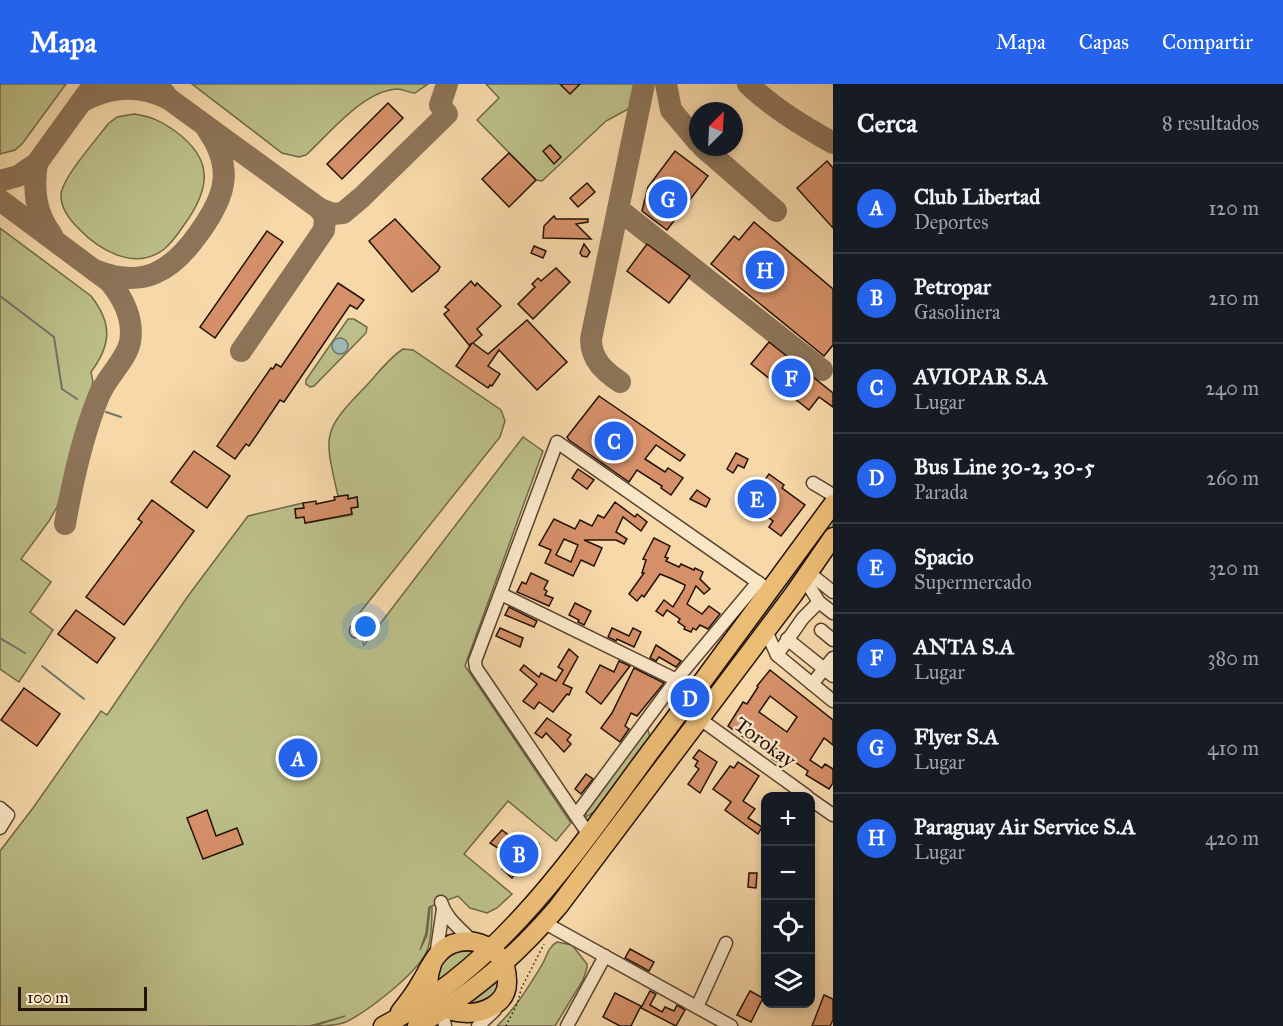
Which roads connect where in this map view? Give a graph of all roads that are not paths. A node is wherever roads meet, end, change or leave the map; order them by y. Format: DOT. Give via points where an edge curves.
graph roads {
  1 [pos="814,483"];
  2 [pos="833,495"];
  3 [pos="833,504"];
  4 [pos="831,544"];
  5 [pos="806,575"];
  6 [pos="764,586"];
  7 [pos="833,592"];
  8 [pos="501,594"];
  9 [pos="793,595"];
  10 [pos="819,602"];
  11 [pos="833,613"];
  12 [pos="821,630"];
  13 [pos="766,631"];
  14 [pos="787,639"];
  15 [pos="833,640"];
  16 [pos="753,649"];
  17 [pos="777,655"];
  18 [pos="833,658"];
  19 [pos="829,672"];
  20 [pos="676,680"];
  21 [pos="812,684"];
  22 [pos="697,690"];
  23 [pos="833,701"];
  24 [pos="700,719"];
  25 [pos="801,792"];
  26 [pos="815,802"];
  27 [pos="0,808"];
  28 [pos="576,815"];
  29 [pos="833,815"];
  30 [pos="0,828"];
  31 [pos="589,835"];
  32 [pos="549,925"];
  33 [pos="531,938"];
  34 [pos="726,943"];
  35 [pos="480,944"];
  36 [pos="605,956"];
  37 [pos="434,960"];
  38 [pos="504,965"];
  39 [pos="506,992"];
  40 [pos="697,1007"];
  41 [pos="495,1010"];
  42 [pos="440,1011"];
  43 [pos="388,1024"];
  44 [pos="417,1026"];
  45 [pos="478,1026"];
  46 [pos="567,1026"];
  47 [pos="731,1026"];
  1 -- 2 [label="street"];
  3 -- 6 [label="highway"];
  4 -- 5 [label="highway"];
  5 -- 7 [label="street"];
  5 -- 9 [label="highway"];
  5 -- 10 [label="street"];
  6 -- 8 [label="street" via="557,442"];
  6 -- 20 [label="street"];
  6 -- 22 [label="highway"];
  8 -- 20 [label="street"];
  8 -- 28 [label="street" via="475,661 476,668"];
  9 -- 10 [label="street"];
  9 -- 13 [label="highway"];
  10 -- 11 [label="street"];
  10 -- 14 [label="street"];
  12 -- 15 [label="street"];
  13 -- 16 [label="highway"];
  13 -- 17 [label="street"];
  14 -- 17 [label="street"];
  14 -- 19 [label="street"];
  16 -- 17 [label="street"];
  16 -- 24 [label="highway"];
  17 -- 21 [label="street"];
  18 -- 19 [label="street"];
  19 -- 21 [label="street"];
  20 -- 22 [label="street"];
  20 -- 28 [label="street"];
  21 -- 23 [label="street"];
  22 -- 31 [label="highway"];
  24 -- 25 [label="street, Torokay"];
  24 -- 32 [label="highway"];
  26 -- 29 [label="street, Torokay"];
  27 -- 30 [label="street" via="8,815"];
  28 -- 31 [label="street"];
  31 -- 35 [label="highway" via="515,926"];
  32 -- 33 [label="highway"];
  32 -- 36 [label="street"];
  33 -- 38 [label="highway"];
  33 -- 39 [label="highway"];
  34 -- 40 [label="street"];
  35 -- 37 [label="highway" via="454,943"];
  35 -- 37 [label="street" via="458,928 442,906"];
  35 -- 38 [label="highway" via="497,954"];
  35 -- 42 [label="highway" via="471,968"];
  36 -- 40 [label="street"];
  36 -- 46 [label="street"];
  37 -- 42 [label="highway" via="428,980"];
  37 -- 43 [label="highway" via="414,993"];
  38 -- 39 [label="highway"];
  38 -- 42 [label="highway"];
  39 -- 41 [label="highway"];
  40 -- 47 [label="street"];
  41 -- 42 [label="highway" via="482,1018 465,1020"];
  41 -- 45 [label="street"];
  42 -- 43 [label="highway" via="411,1012"];
  42 -- 44 [label="highway"];
}
